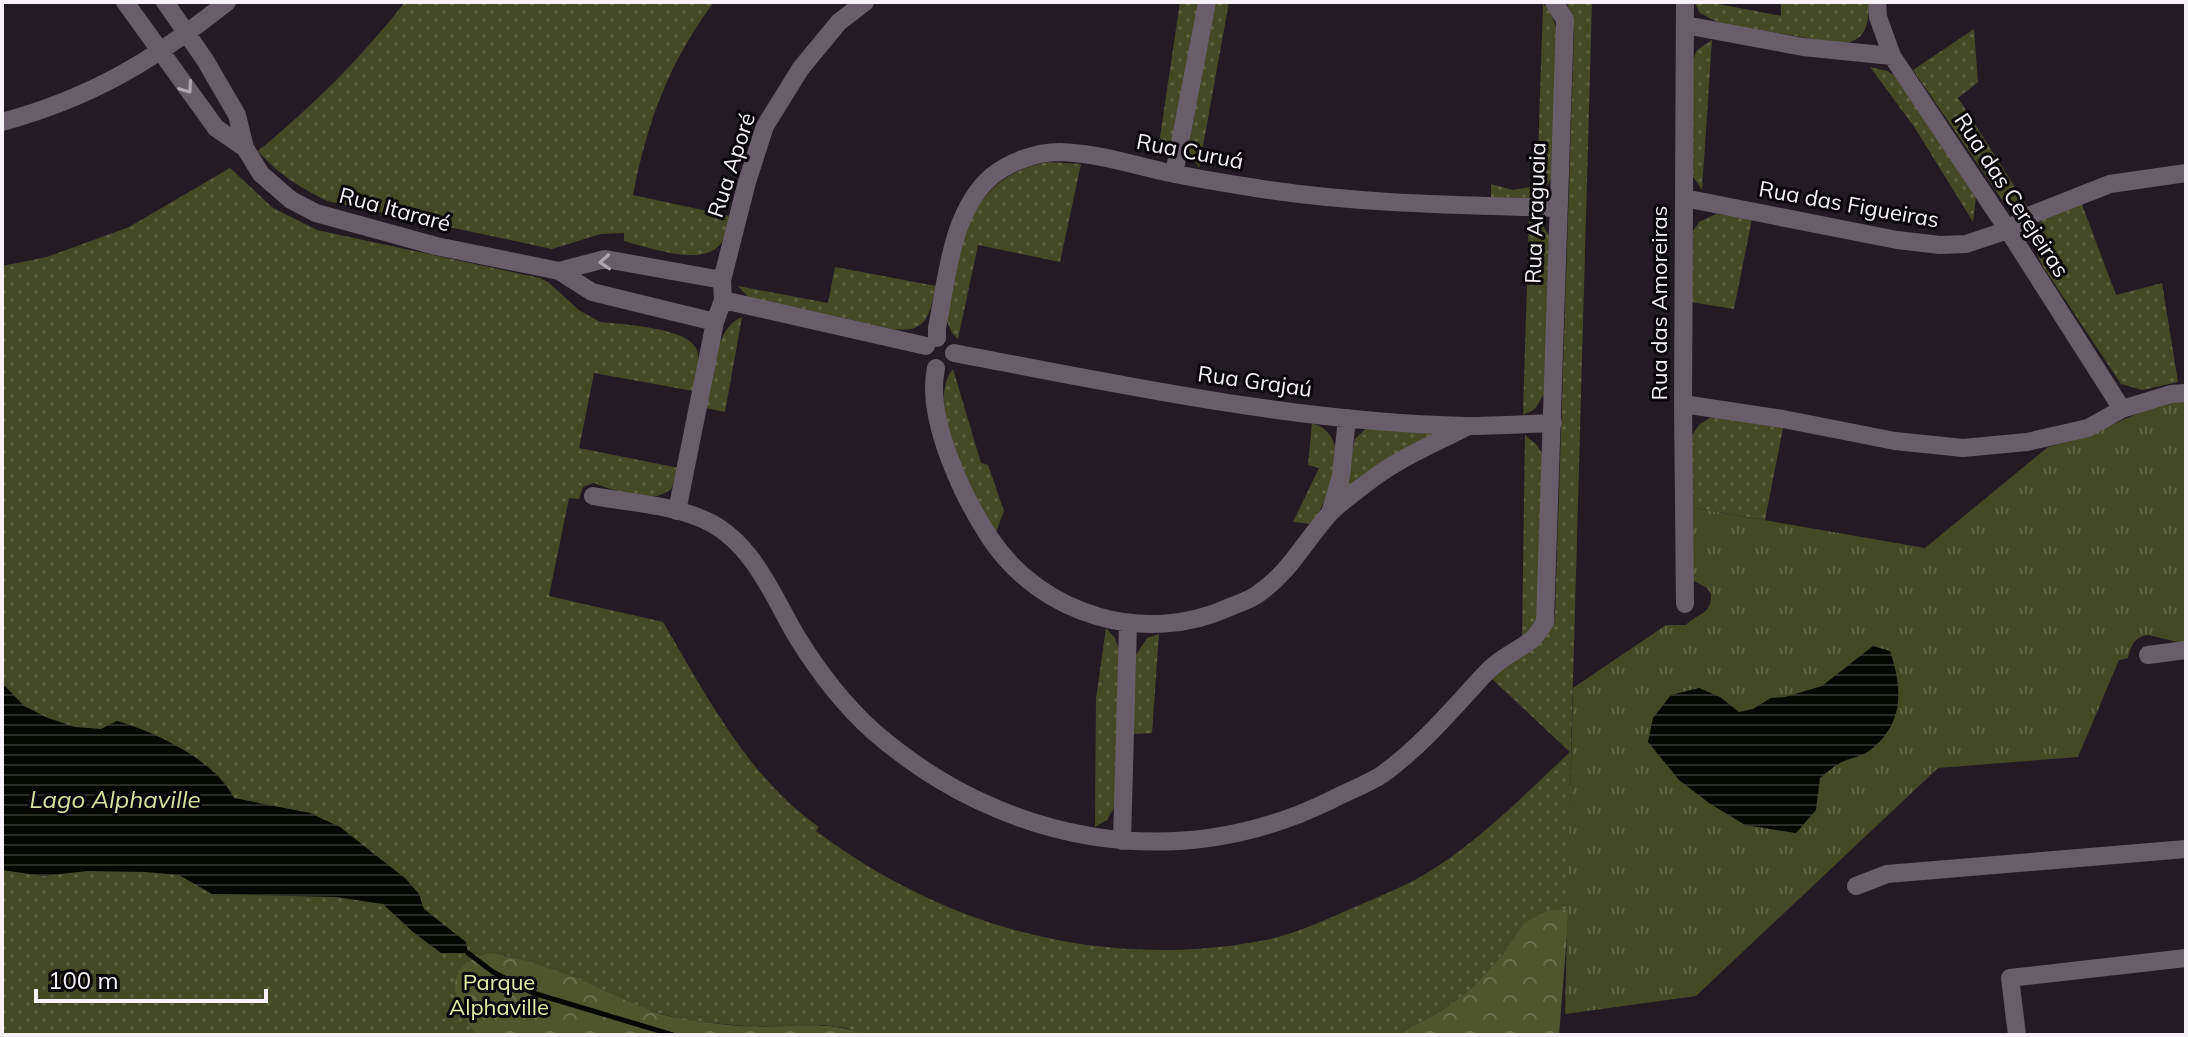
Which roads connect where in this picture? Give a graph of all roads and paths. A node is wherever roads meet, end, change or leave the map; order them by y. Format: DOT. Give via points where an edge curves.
graph roads {
  1 [pos="125,2"];
  2 [pos="165,2"];
  3 [pos="227,2"];
  4 [pos="865,2"];
  5 [pos="1207,2"];
  6 [pos="1685,2"];
  7 [pos="1877,2"];
  8 [pos="1556,4"];
  9 [pos="1685,25"];
  10 [pos="188,33"];
  11 [pos="161,51"];
  12 [pos="1892,56"];
  13 [pos="2,122"];
  14 [pos="245,148"];
  15 [pos="2186,173"];
  16 [pos="1174,174"];
  17 [pos="1684,198"];
  18 [pos="1559,208"];
  19 [pos="2008,230"];
  20 [pos="559,271"];
  21 [pos="722,280"];
  22 [pos="723,300"];
  23 [pos="715,322"];
  24 [pos="932,342"];
  25 [pos="954,353"];
  26 [pos="936,368"];
  27 [pos="2186,393"];
  28 [pos="1683,404"];
  29 [pos="2122,409"];
  30 [pos="1347,418"];
  31 [pos="1553,423"];
  32 [pos="1468,426"];
  33 [pos="593,496"];
  34 [pos="677,511"];
  35 [pos="1330,513"];
  36 [pos="1685,604"];
  37 [pos="1128,624"];
  38 [pos="2186,650"];
  39 [pos="2148,655"];
  40 [pos="1122,841"];
  41 [pos="2186,849"];
  42 [pos="1856,886"];
  43 [pos="2186,958"];
  44 [pos="2017,1035"];
  1 -- 11 [label="street, Rua Itararé"];
  2 -- 10 [label="street, Rua Itararé"];
  3 -- 10 [label="street"];
  4 -- 21 [label="street, Rua Aporé" via="839,22 801,68 765,126"];
  5 -- 16 [label="street"];
  6 -- 9 [label="street, Rua das Amoreiras"];
  7 -- 12 [label="street, Rua das Cerejeiras"];
  8 -- 18 [label="street, Rua Araguaia" via="1565,20"];
  9 -- 12 [label="street" via="1803,47"];
  9 -- 17 [label="street, Rua das Amoreiras"];
  10 -- 11 [label="street"];
  10 -- 14 [label="street, Rua Itararé" via="237,115"];
  11 -- 13 [label="street" via="100,86"];
  11 -- 14 [label="street, Rua Itararé, one-way" via="216,128"];
  12 -- 19 [label="street, Rua das Cerejeiras"];
  14 -- 20 [label="street, Rua Itararé" via="261,174 316,213 436,246"];
  15 -- 19 [label="street, Rua das Figueiras" via="2110,184 2026,217"];
  16 -- 18 [label="street, Rua Curuá" via="1373,202"];
  16 -- 24 [label="street, Rua Curuá" via="1085,153 1055,152 1025,158 992,176 969,204 956,236"];
  17 -- 19 [label="street, Rua das Figueiras" via="1940,245 1966,244"];
  17 -- 28 [label="street, Rua das Amoreiras"];
  18 -- 31 [label="street, Rua Araguaia"];
  19 -- 29 [label="street, Rua das Cerejeiras"];
  21 -- 20 [label="street, one-way" via="605,259"];
  20 -- 23 [label="street" via="592,292"];
  21 -- 22 [label="street, Rua Aporé"];
  22 -- 23 [label="street"];
  22 -- 24 [label="street"];
  23 -- 34 [label="street"];
  24 -- 25 [label="street" via="950,343"];
  24 -- 26 [label="street" via="925,360"];
  25 -- 26 [label="street" via="950,364"];
  25 -- 30 [label="street, Rua Grajaú" via="1163,392"];
  26 -- 37 [label="street" via="938,414 951,460 974,514 997,548 1051,598"];
  27 -- 29 [label="street"];
  28 -- 29 [label="street" via="1963,448 2027,442 2088,428"];
  28 -- 36 [label="street, Rua das Amoreiras"];
  30 -- 32 [label="street, Rua Grajaú"];
  30 -- 35 [label="street" via="1341,476"];
  31 -- 32 [label="street, Rua Grajaú"];
  31 -- 40 [label="street, Rua Araguaia" via="1545,622 1533,640 1484,674 1418,747 1379,776 1295,818 1200,841"];
  32 -- 35 [label="street" via="1376,476"];
  33 -- 34 [label="street, Rua Araguaia"];
  34 -- 40 [label="street, Rua Araguaia" via="709,522 738,541 833,689 916,766 984,805"];
  35 -- 37 [label="street" via="1292,564 1256,595 1212,616"];
  37 -- 40 [label="street"];
  38 -- 39 [label="street"];
  41 -- 42 [label="street" via="1887,874"];
  43 -- 44 [label="street" via="2010,978"];
}
